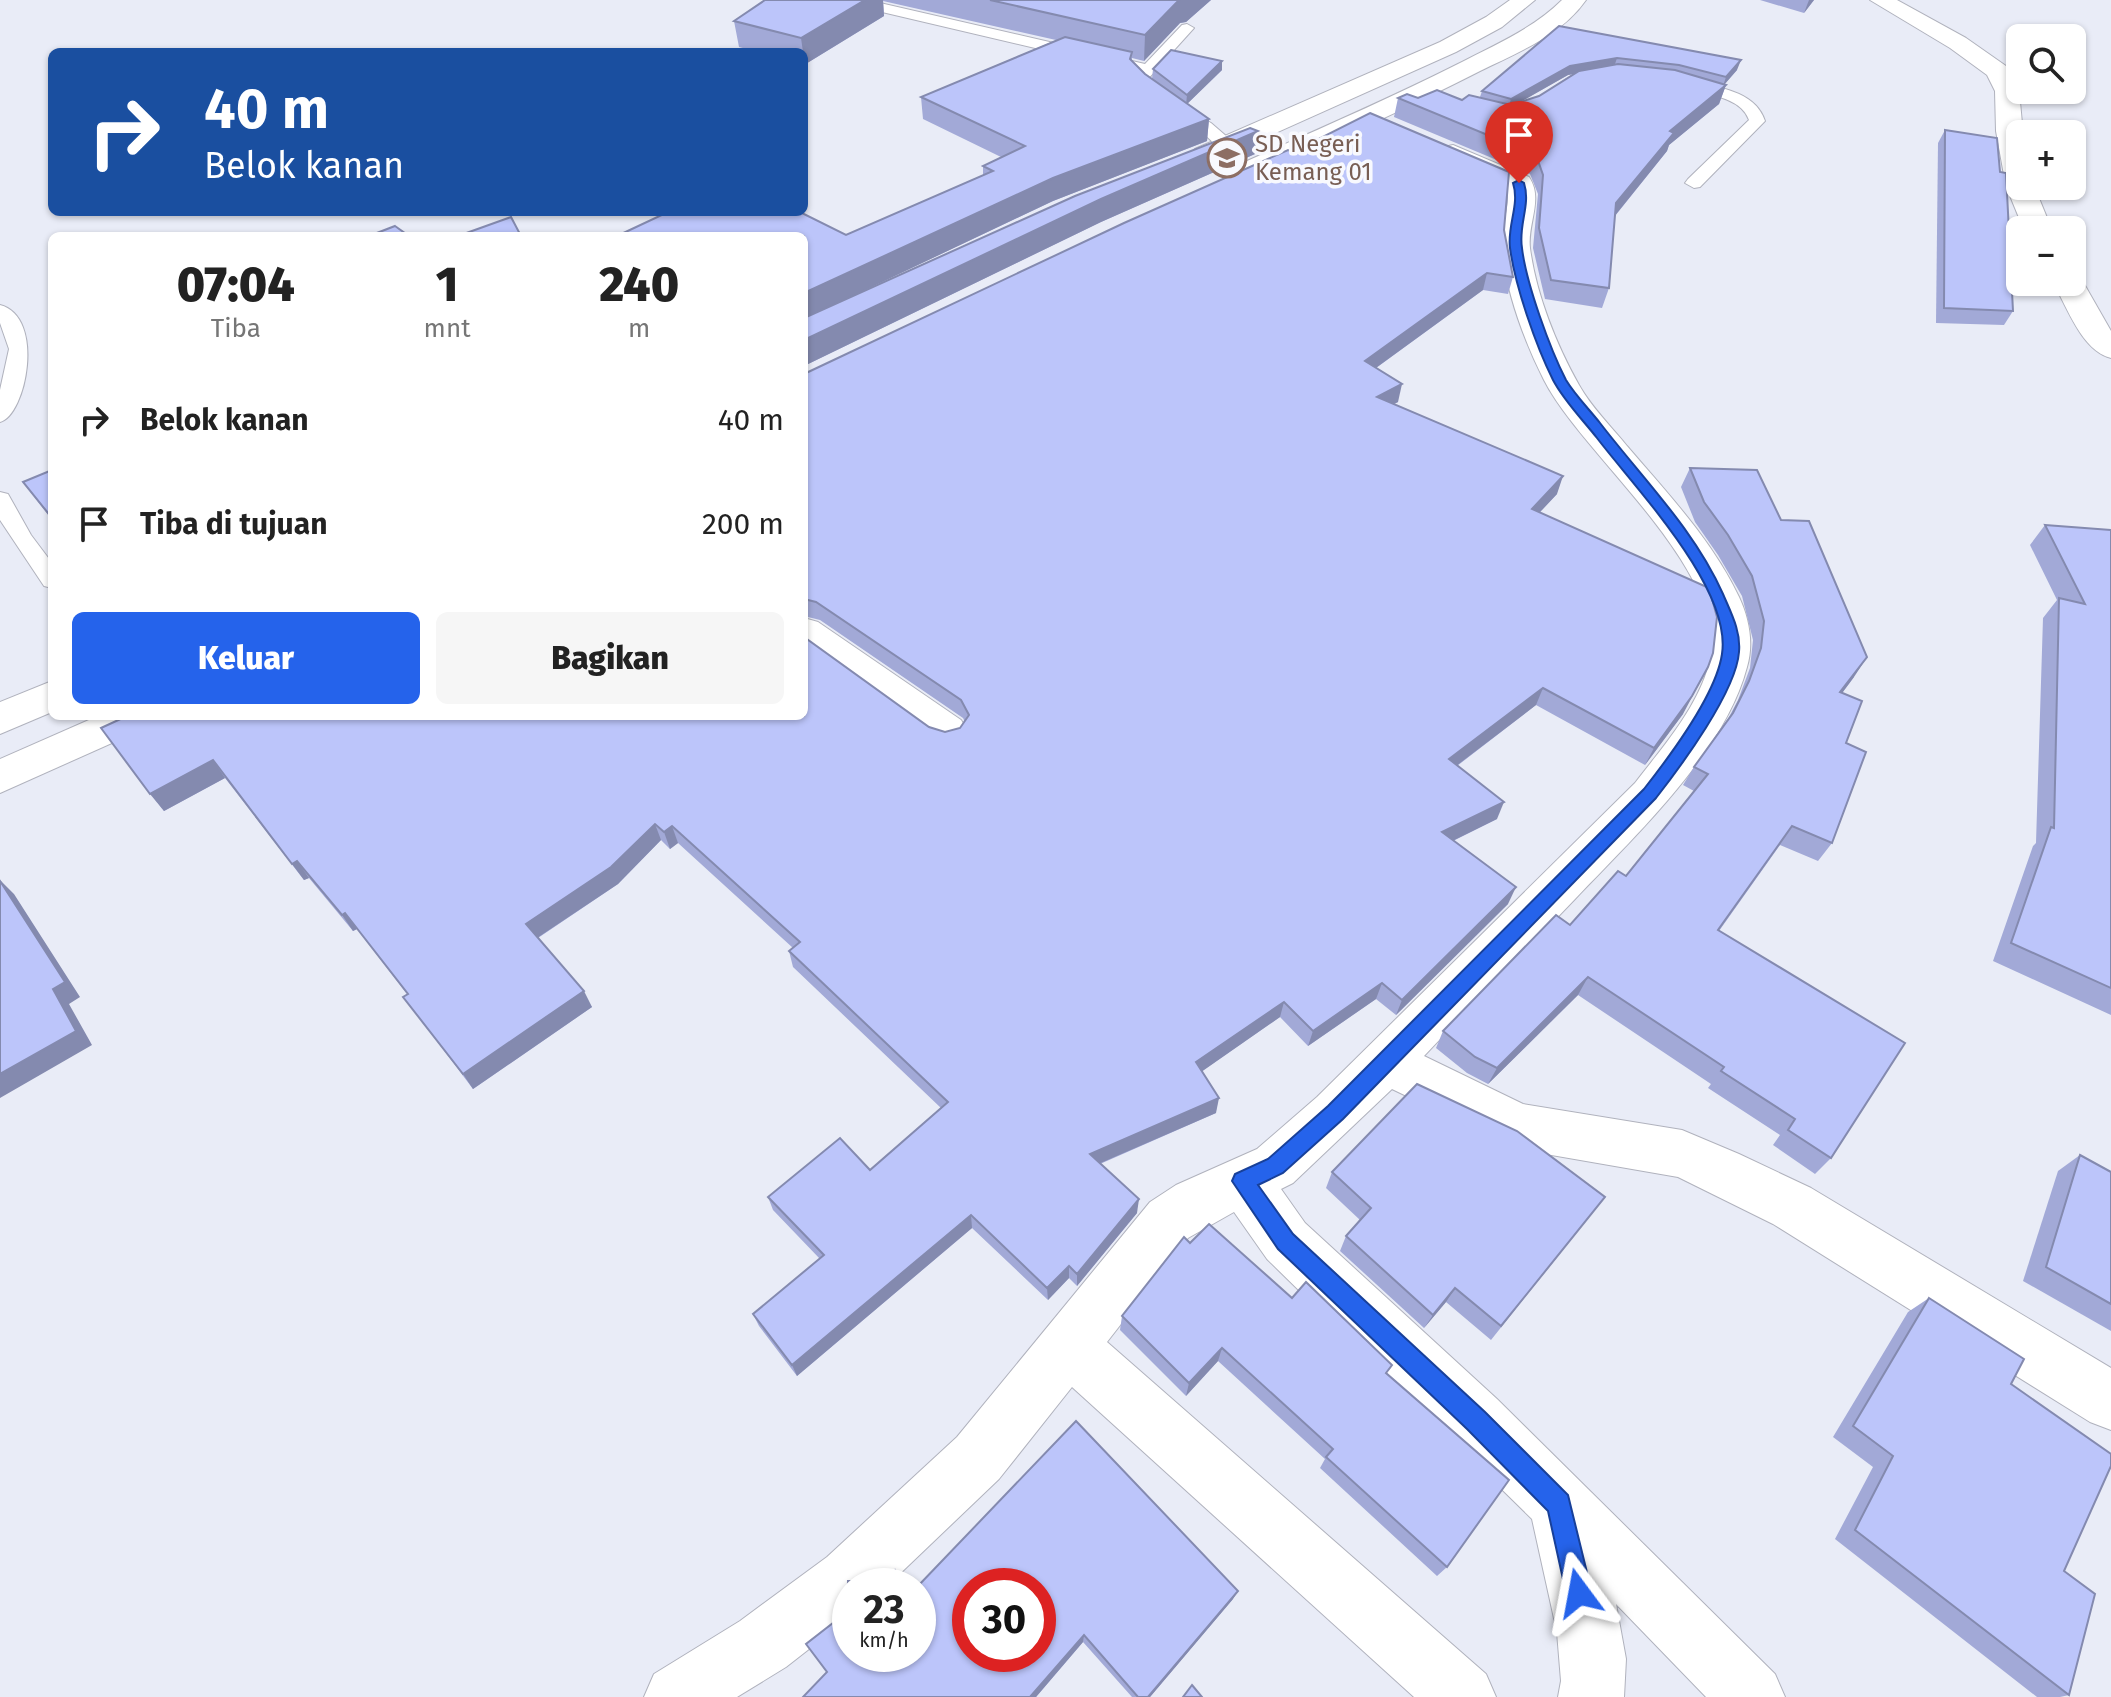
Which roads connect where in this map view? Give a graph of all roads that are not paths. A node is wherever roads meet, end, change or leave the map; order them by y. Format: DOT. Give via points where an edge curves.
graph roads {
  1 [pos="848,0"];
  2 [pos="1524,0"];
  3 [pos="1575,0"];
  4 [pos="1929,0"];
  5 [pos="1885,2"];
  6 [pos="1187,28"];
  7 [pos="1958,43"];
  8 [pos="1146,69"];
  9 [pos="1670,82"];
  10 [pos="1366,117"];
  11 [pos="2009,120"];
  12 [pos="1227,146"];
  13 [pos="1182,163"];
  14 [pos="1694,183"];
  15 [pos="1214,185"];
  16 [pos="2076,296"];
  17 [pos="0,311"];
  18 [pos="2111,349"];
  19 [pos="0,416"];
  20 [pos="0,499"];
  21 [pos="48,575"];
  22 [pos="808,634"];
  23 [pos="48,697"];
  24 [pos="0,719"];
  25 [pos="127,720"];
  26 [pos="947,731"];
  27 [pos="0,777"];
  28 [pos="1385,1061"];
  29 [pos="1243,1181"];
  30 [pos="1070,1347"];
  31 [pos="2111,1401"];
  32 [pos="1559,1504"];
  33 [pos="677,1697"];
  34 [pos="1463,1697"];
  35 [pos="1591,1697"];
  36 [pos="1752,1697"];
  1 -- 8 [label="lane"];
  2 -- 12 [label="main road" via="1448,47"];
  3 -- 10 [label="main road" via="1540,31 1442,94"];
  4 -- 7 [label="main road"];
  5 -- 7 [label="main road"];
  6 -- 8 [label="lane"];
  7 -- 11 [label="main road" via="1990,63 2003,80"];
  8 -- 12 [label="lane" via="1139,79 1146,89"];
  9 -- 14 [label="lane" via="1734,99 1756,114 1757,121"];
  10 -- 15 [label="main road"];
  10 -- 28 [label="main road" via="1519,183 1523,196 1515,247 1524,288 1560,381 1690,545 1729,625 1731,651 1711,702 1650,794"];
  12 -- 13 [label="main road"];
  16 -- 18 [label="main road"];
  17 -- 19 [label="lane" via="15,325 21,343 20,361"];
  20 -- 21 [label="lane"];
  22 -- 26 [label="main road"];
  23 -- 24 [label="main road"];
  25 -- 27 [label="main road"];
  28 -- 29 [label="main road" via="1275,1166"];
  28 -- 31 [label="main road" via="1517,1126 1658,1148 1721,1171 1792,1206"];
  29 -- 30 [label="main road" via="1169,1220"];
  29 -- 32 [label="main road" via="1286,1241"];
  30 -- 33 [label="main road" via="978,1458 849,1579 763,1644"];
  30 -- 34 [label="main road"];
  32 -- 35 [label="main road" via="1592,1652"];
  32 -- 36 [label="main road"];
}
